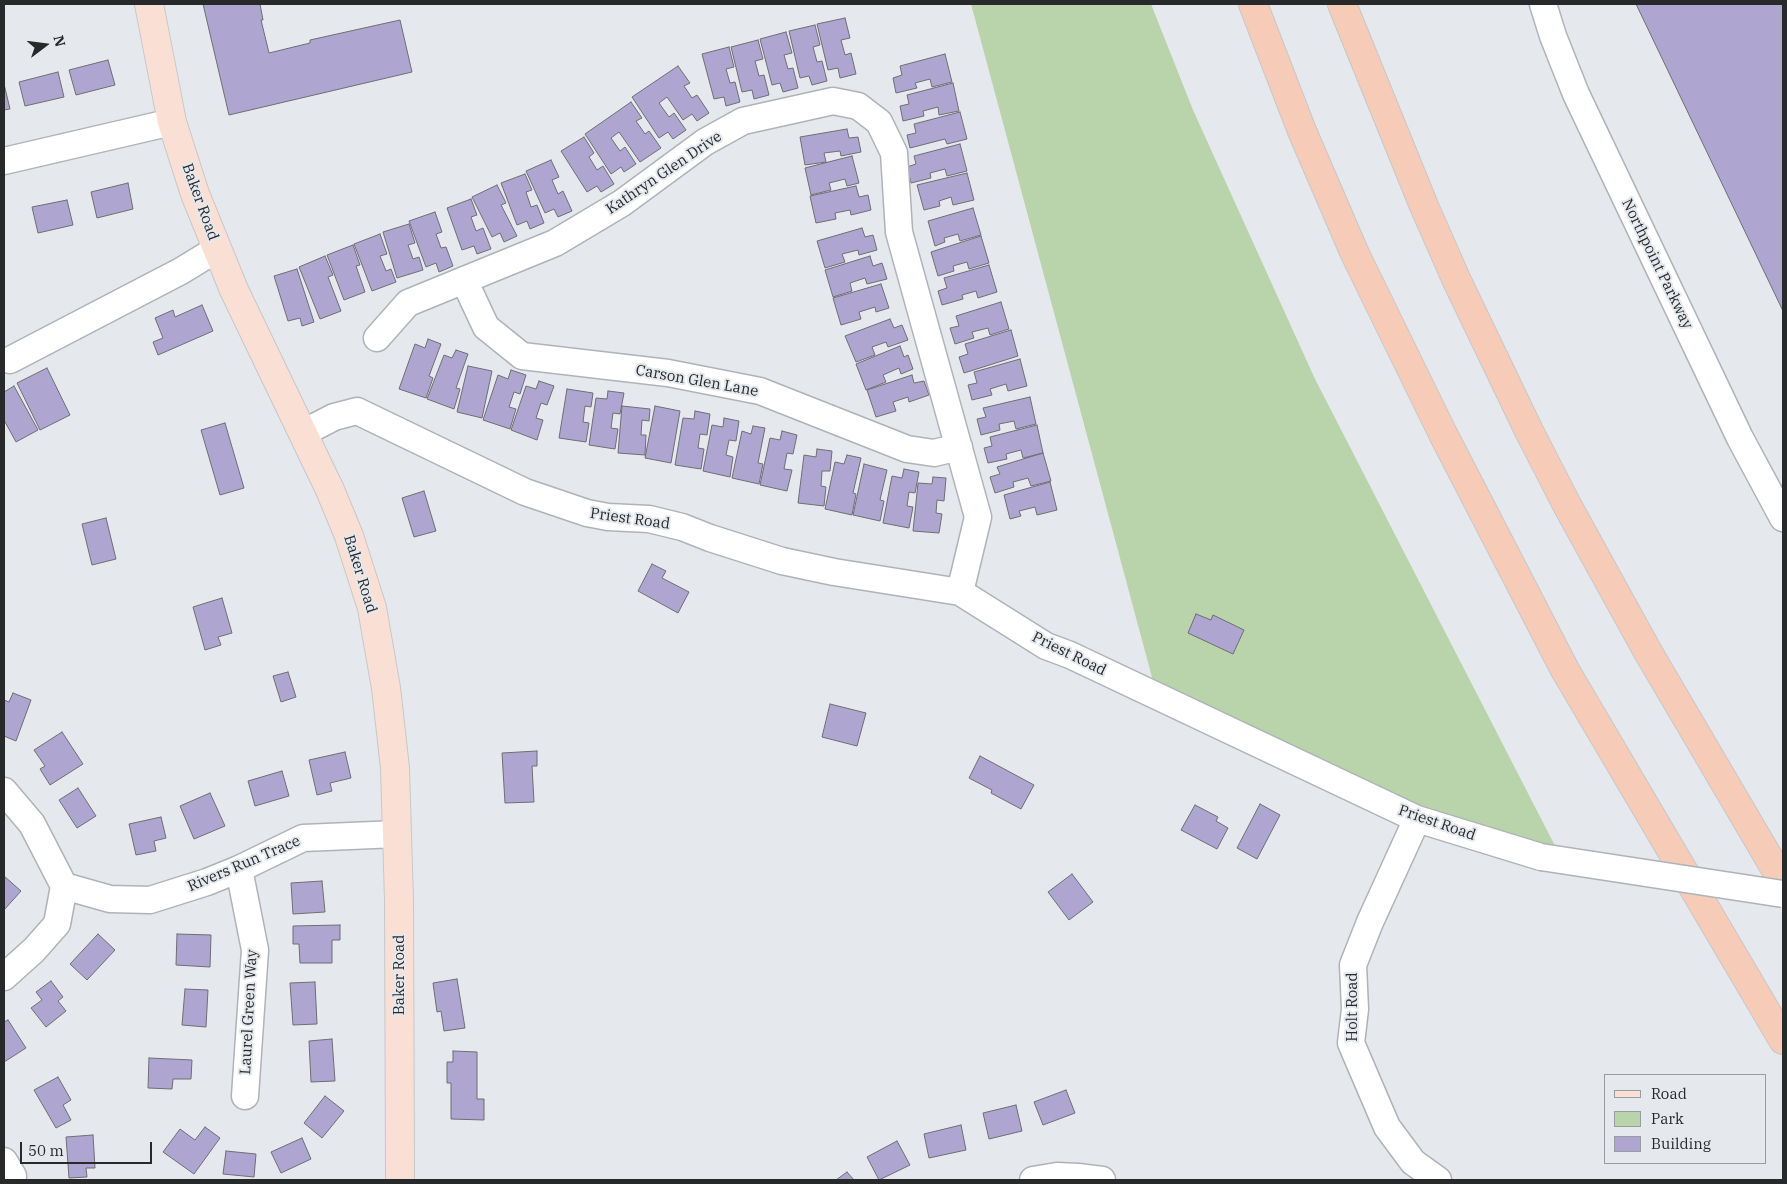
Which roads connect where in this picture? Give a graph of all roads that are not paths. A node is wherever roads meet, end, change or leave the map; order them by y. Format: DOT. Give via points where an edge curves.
graph roads {
  1 [pos="149,4"];
  2 [pos="1253,4"];
  3 [pos="1342,4"];
  4 [pos="1543,4"];
  5 [pos="172,122"];
  6 [pos="4,161"];
  7 [pos="217,249"];
  8 [pos="464,280"];
  9 [pos="377,338"];
  10 [pos="10,360"];
  11 [pos="303,433"];
  12 [pos="959,447"];
  13 [pos="1783,518"];
  14 [pos="960,592"];
  15 [pos="4,791"];
  16 [pos="1416,820"];
  17 [pos="397,834"];
  18 [pos="239,869"];
  19 [pos="1783,882"];
  20 [pos="64,886"];
  21 [pos="1783,894"];
  22 [pos="4,977"];
  23 [pos="1783,1040"];
  24 [pos="245,1096"];
  25 [pos="400,1180"];
  26 [pos="1033,1180"];
  27 [pos="1102,1180"];
  28 [pos="1438,1180"];
  1 -- 5 [label="main road, Baker Road"];
  2 -- 23 [label="highway" via="1302,131 1355,254 1443,434 1565,670"];
  3 -- 19 [label="highway" via="1428,214 1529,431 1643,643"];
  4 -- 13 [label="street, Northpoint Parkway" via="1576,94 1740,438"];
  5 -- 6 [label="street"];
  5 -- 7 [label="main road, Baker Road"];
  7 -- 10 [label="street"];
  7 -- 11 [label="main road, Baker Road"];
  8 -- 9 [label="street, Kathryn Glen Drive" via="408,303"];
  8 -- 12 [label="street, Carson Glen Lane" via="486,327 522,356 668,373 760,391 907,449 934,453"];
  8 -- 12 [label="street, Kathryn Glen Drive" via="554,243 622,203 706,142 743,121 833,101 858,106 879,122 894,153 899,232"];
  11 -- 14 [label="street, Priest Road" via="334,417 357,411 525,492 588,513 682,527 782,561"];
  11 -- 17 [label="main road, Baker Road" via="349,536 372,608 395,768"];
  12 -- 14 [label="street, Kathryn Glen Drive" via="978,517"];
  14 -- 16 [label="street, Priest Road" via="1046,646"];
  15 -- 20 [label="street" via="32,824"];
  16 -- 21 [label="street, Priest Road, bridge" via="1541,857"];
  16 -- 28 [label="street, Holt Road" via="1353,965 1355,1009 1351,1043 1386,1127 1413,1162"];
  17 -- 18 [label="street, Rivers Run Trace" via="303,838"];
  17 -- 25 [label="main road, Baker Road"];
  18 -- 20 [label="street, Rivers Run Trace" via="150,900 110,899"];
  18 -- 24 [label="street, Laurel Green Way" via="254,950"];
  20 -- 22 [label="street" via="57,924"];
  26 -- 27 [label="street" via="1057,1176"];
}
